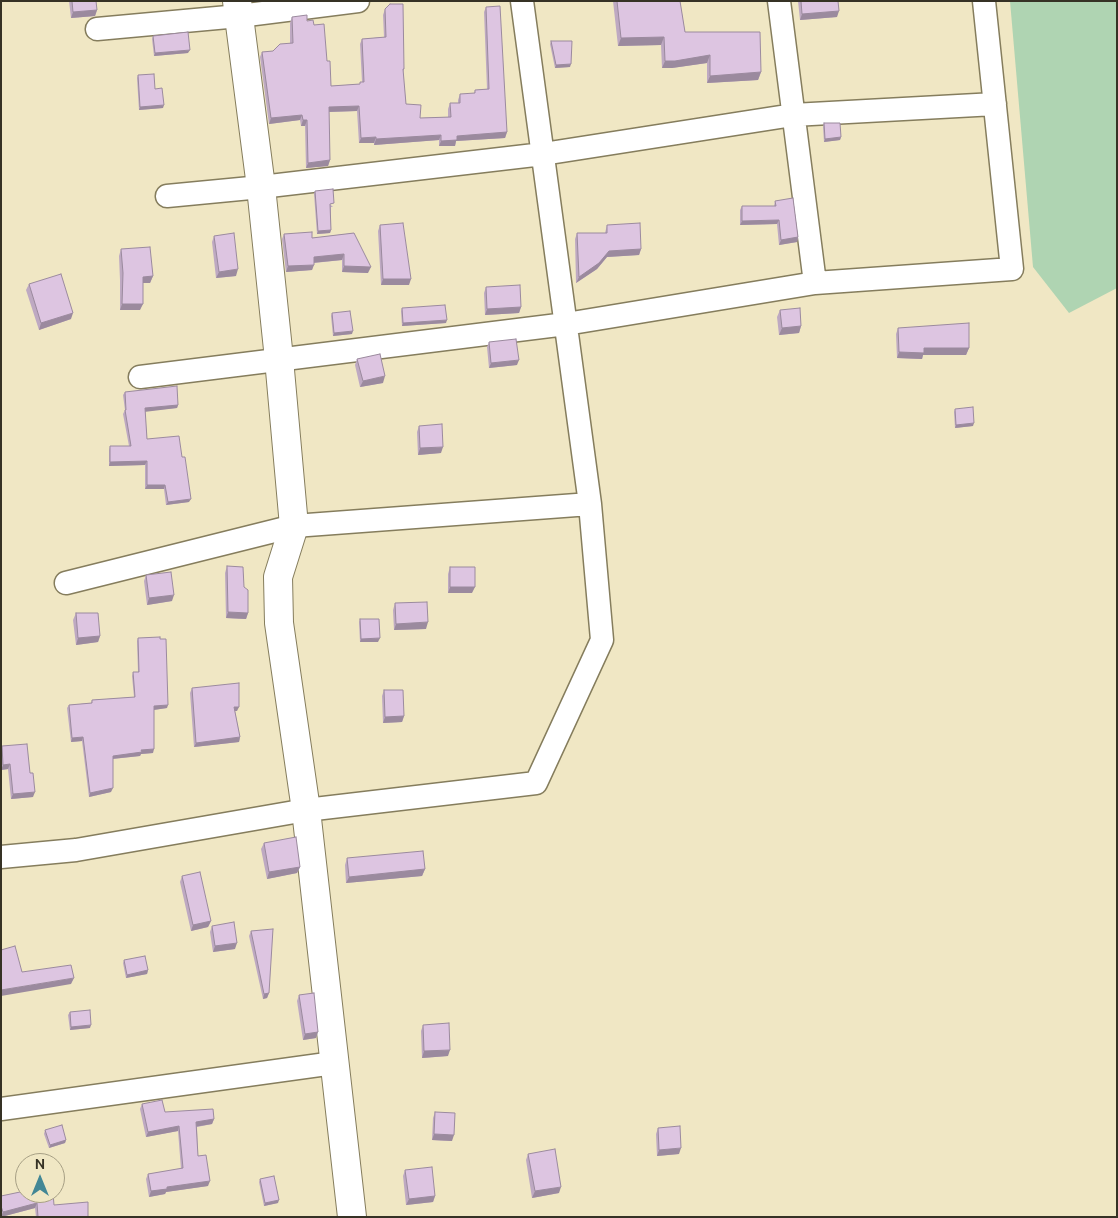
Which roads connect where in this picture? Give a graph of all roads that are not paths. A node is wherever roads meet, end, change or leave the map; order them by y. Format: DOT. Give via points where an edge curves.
graph roads {
  1 [pos="358,1"];
  2 [pos="522,1"];
  3 [pos="779,1"];
  4 [pos="984,1"];
  5 [pos="238,9"];
  6 [pos="97,29"];
  7 [pos="995,104"];
  8 [pos="794,115"];
  9 [pos="543,154"];
  10 [pos="261,187"];
  11 [pos="167,196"];
  12 [pos="816,283"];
  13 [pos="566,324"];
  14 [pos="279,359"];
  15 [pos="140,377"];
  16 [pos="590,504"];
  17 [pos="294,526"];
  18 [pos="66,583"];
  19 [pos="306,810"];
  20 [pos="1,857"];
  21 [pos="334,1063"];
  22 [pos="1,1109"];
  23 [pos="352,1217"];
  1 -- 5 [label="street"];
  2 -- 9 [label="street"];
  3 -- 8 [label="street"];
  4 -- 7 [label="street"];
  5 -- 6 [label="street"];
  5 -- 10 [label="street"];
  7 -- 8 [label="street"];
  7 -- 12 [label="street" via="1012,269"];
  8 -- 9 [label="street"];
  8 -- 12 [label="street"];
  9 -- 10 [label="street"];
  9 -- 13 [label="street"];
  10 -- 11 [label="street"];
  10 -- 14 [label="street"];
  12 -- 13 [label="street"];
  13 -- 14 [label="street"];
  13 -- 16 [label="street"];
  14 -- 15 [label="street"];
  14 -- 17 [label="street"];
  16 -- 17 [label="street"];
  16 -- 19 [label="street" via="602,640 536,783"];
  17 -- 18 [label="street"];
  17 -- 19 [label="street" via="278,578 279,623"];
  19 -- 20 [label="street" via="76,850"];
  19 -- 21 [label="street"];
  21 -- 22 [label="street"];
  21 -- 23 [label="street"];
}
